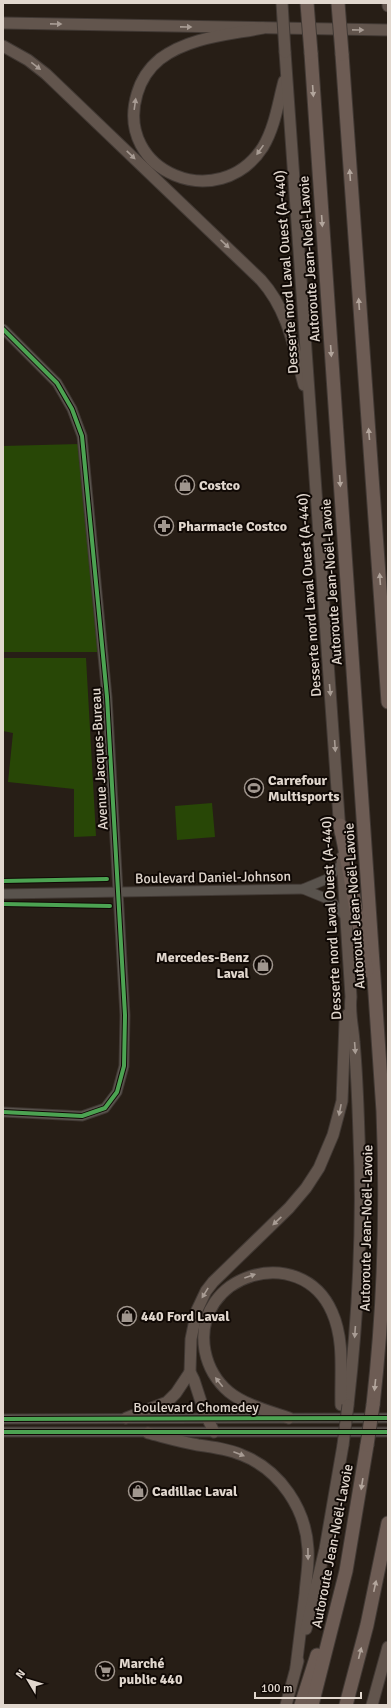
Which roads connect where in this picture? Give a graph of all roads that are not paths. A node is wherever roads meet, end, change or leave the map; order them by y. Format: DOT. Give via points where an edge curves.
graph roads {
  1 [pos="282,3"];
  2 [pos="307,3"];
  3 [pos="338,3"];
  4 [pos="388,3"];
  5 [pos="388,6"];
  6 [pos="3,23"];
  7 [pos="263,28"];
  8 [pos="388,30"];
  9 [pos="3,46"];
  10 [pos="287,71"];
  11 [pos="3,329"];
  12 [pos="310,409"];
  13 [pos="388,702"];
  14 [pos="340,824"];
  15 [pos="342,864"];
  16 [pos="303,889"];
  17 [pos="118,893"];
  18 [pos="3,894"];
  19 [pos="345,916"];
  20 [pos="349,1009"];
  21 [pos="378,1024"];
  22 [pos="3,1112"];
  23 [pos="190,1372"];
  24 [pos="344,1405"];
  25 [pos="126,1418"];
  26 [pos="289,1418"];
  27 [pos="388,1418"];
  28 [pos="3,1419"];
  29 [pos="207,1419"];
  30 [pos="3,1432"];
  31 [pos="214,1432"];
  32 [pos="388,1432"];
  33 [pos="148,1433"];
  34 [pos="388,1523"];
  35 [pos="346,1572"];
  36 [pos="388,1647"];
  37 [pos="296,1667"];
  38 [pos="286,1705"];
  39 [pos="300,1705"];
  40 [pos="312,1705"];
  41 [pos="346,1705"];
  42 [pos="372,1705"];
  1 -- 10 [label="main road, Desserte nord Laval Ouest (A-440), bridge"];
  2 -- 21 [label="highway, Autoroute Jean-Noël-Lavoie, one-way, bridge"];
  13 -- 3 [label="highway, one-way, bridge"];
  4 -- 5 [label="main road"];
  6 -- 7 [label="main road, one-way"];
  7 -- 8 [label="main road, one-way"];
  10 -- 7 [label="main road, one-way" via="273,126 254,159 238,172 212,181 184,179 162,169 144,149 136,130 134,108 140,84 155,64 171,52 191,43"];
  9 -- 12 [label="main road, one-way" via="46,74 267,286 288,325"];
  10 -- 12 [label="main road, Desserte nord Laval Ouest (A-440)"];
  11 -- 17 [label="street, Avenue Jacques-Bureau" via="58,384 72,409 82,436 102,644"];
  12 -- 14 [label="main road, Desserte nord Laval Ouest (A-440), one-way"];
  14 -- 15 [label="main road, Desserte nord Laval Ouest (A-440)"];
  14 -- 21 [label="highway"];
  15 -- 16 [label="street, Boulevard Daniel-Johnson" via="327,879"];
  15 -- 19 [label="main road, Desserte nord Laval Ouest (A-440)"];
  16 -- 17 [label="street, Boulevard Daniel-Johnson"];
  16 -- 19 [label="street, Boulevard Daniel-Johnson" via="330,900"];
  17 -- 18 [label="street, Boulevard Daniel-Johnson"];
  17 -- 22 [label="street, Avenue Jacques-Bureau" via="125,1030 124,1066 117,1092 104,1108 82,1116"];
  19 -- 20 [label="main road, Desserte nord Laval Ouest (A-440)" via="351,997"];
  20 -- 23 [label="main road, one-way" via="345,1022 342,1101 326,1153 311,1181 296,1201 222,1272 206,1291 193,1324"];
  20 -- 24 [label="main road, Desserte nord Laval Ouest (A-440), one-way" via="354,1033 357,1079 360,1202 356,1318"];
  21 -- 35 [label="highway, Autoroute Jean-Noël-Lavoie, one-way, bridge" via="384,1119 385,1219 380,1319 373,1405"];
  23 -- 25 [label="main road" via="167,1402"];
  23 -- 29 [label="main road"];
  26 -- 24 [label="main road, one-way" via="245,1402 228,1391 214,1376 206,1355 204,1331 212,1306 230,1286 253,1275 271,1272 294,1276 315,1288 327,1303 336,1324 340,1344"];
  24 -- 37 [label="main road, Desserte nord Laval Ouest (A-440), bridge" via="343,1445 325,1549"];
  25 -- 28 [label="street, Boulevard Chomedey"];
  25 -- 29 [label="street, Boulevard Chomedey"];
  26 -- 27 [label="street, Boulevard Chomedey"];
  26 -- 29 [label="street, Boulevard Chomedey"];
  29 -- 31 [label="main road"];
  30 -- 33 [label="street, Boulevard Chomedey"];
  31 -- 32 [label="street, Boulevard Chomedey"];
  31 -- 33 [label="street, Boulevard Chomedey"];
  33 -- 37 [label="main road, one-way" via="243,1455 268,1470 291,1496 302,1518 308,1548 308,1570"];
  41 -- 34 [label="highway, one-way" via="367,1624"];
  35 -- 39 [label="highway"];
  35 -- 40 [label="highway, Autoroute Jean-Noël-Lavoie"];
  36 -- 42 [label="main road"];
  37 -- 38 [label="main road, Desserte nord Laval Ouest (A-440)"];
}
